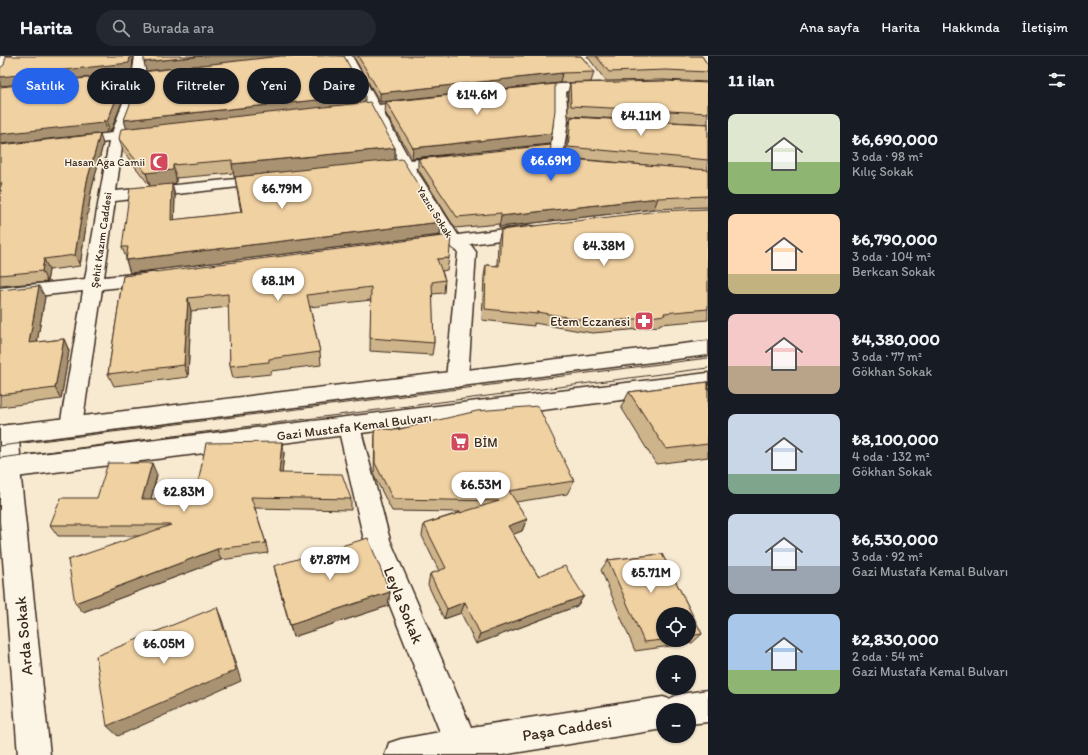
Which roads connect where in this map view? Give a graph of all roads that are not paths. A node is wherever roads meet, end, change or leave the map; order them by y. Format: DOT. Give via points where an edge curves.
graph roads {
  1 [pos="5,56"];
  2 [pos="141,56"];
  3 [pos="346,56"];
  4 [pos="0,74"];
  5 [pos="594,76"];
  6 [pos="560,88"];
  7 [pos="514,94"];
  8 [pos="430,103"];
  9 [pos="376,109"];
  10 [pos="329,114"];
  11 [pos="560,121"];
  12 [pos="576,122"];
  13 [pos="164,132"];
  14 [pos="117,137"];
  15 [pos="55,144"];
  16 [pos="557,149"];
  17 [pos="509,154"];
  18 [pos="462,159"];
  19 [pos="406,165"];
  20 [pos="572,165"];
  21 [pos="359,170"];
  22 [pos="280,178"];
  23 [pos="106,197"];
  24 [pos="546,229"];
  25 [pos="453,241"];
  26 [pos="406,247"];
  27 [pos="164,277"];
  28 [pos="94,285"];
  29 [pos="0,294"];
  30 [pos="708,348"];
  31 [pos="457,379"];
  32 [pos="708,381"];
  33 [pos="71,426"];
  34 [pos="349,427"];
  35 [pos="4,434"];
  36 [pos="4,469"];
  37 [pos="708,706"];
  38 [pos="696,708"];
  39 [pos="656,714"];
  40 [pos="464,750"];
  41 [pos="34,755"];
  42 [pos="401,755"];
  1 -- 4 [label="street"];
  2 -- 14 [label="street, Şehit Kazım Caddesi"];
  3 -- 9 [label="street, Yazıcı Sokak"];
  5 -- 6 [label="street" via="606,87"];
  6 -- 7 [label="street"];
  6 -- 11 [label="street"];
  8 -- 9 [label="street"];
  9 -- 10 [label="street"];
  9 -- 19 [label="street, Yazıcı Sokak"];
  11 -- 12 [label="street"];
  11 -- 16 [label="street"];
  13 -- 14 [label="street"];
  14 -- 15 [label="street"];
  14 -- 23 [label="street, Şehit Kazım Caddesi"];
  16 -- 17 [label="street"];
  16 -- 20 [label="street" via="556,163"];
  18 -- 19 [label="street"];
  19 -- 21 [label="street"];
  19 -- 25 [label="street, Yazıcı Sokak"];
  22 -- 23 [label="street"];
  23 -- 28 [label="street, Şehit Kazım Caddesi"];
  24 -- 25 [label="street"];
  25 -- 26 [label="street"];
  25 -- 31 [label="street, Yazıcı Sokak" via="464,247 467,252"];
  27 -- 28 [label="street"];
  28 -- 29 [label="street"];
  28 -- 33 [label="street, Şehit Kazım Caddesi"];
  30 -- 31 [label="street"];
  31 -- 33 [label="street"];
  32 -- 34 [label="street, Gazi Mustafa Kemal Bulvarı"];
  33 -- 35 [label="street"];
  34 -- 36 [label="street, Gazi Mustafa Kemal Bulvarı"];
  34 -- 40 [label="street, Leyla Sokak" via="377,540"];
  35 -- 36 [label="street, Arda Sokak"];
  36 -- 41 [label="street, Arda Sokak"];
  37 -- 38 [label="street"];
  39 -- 40 [label="street, Paşa Caddesi"];
  40 -- 42 [label="street, Paşa Caddesi"];
}
